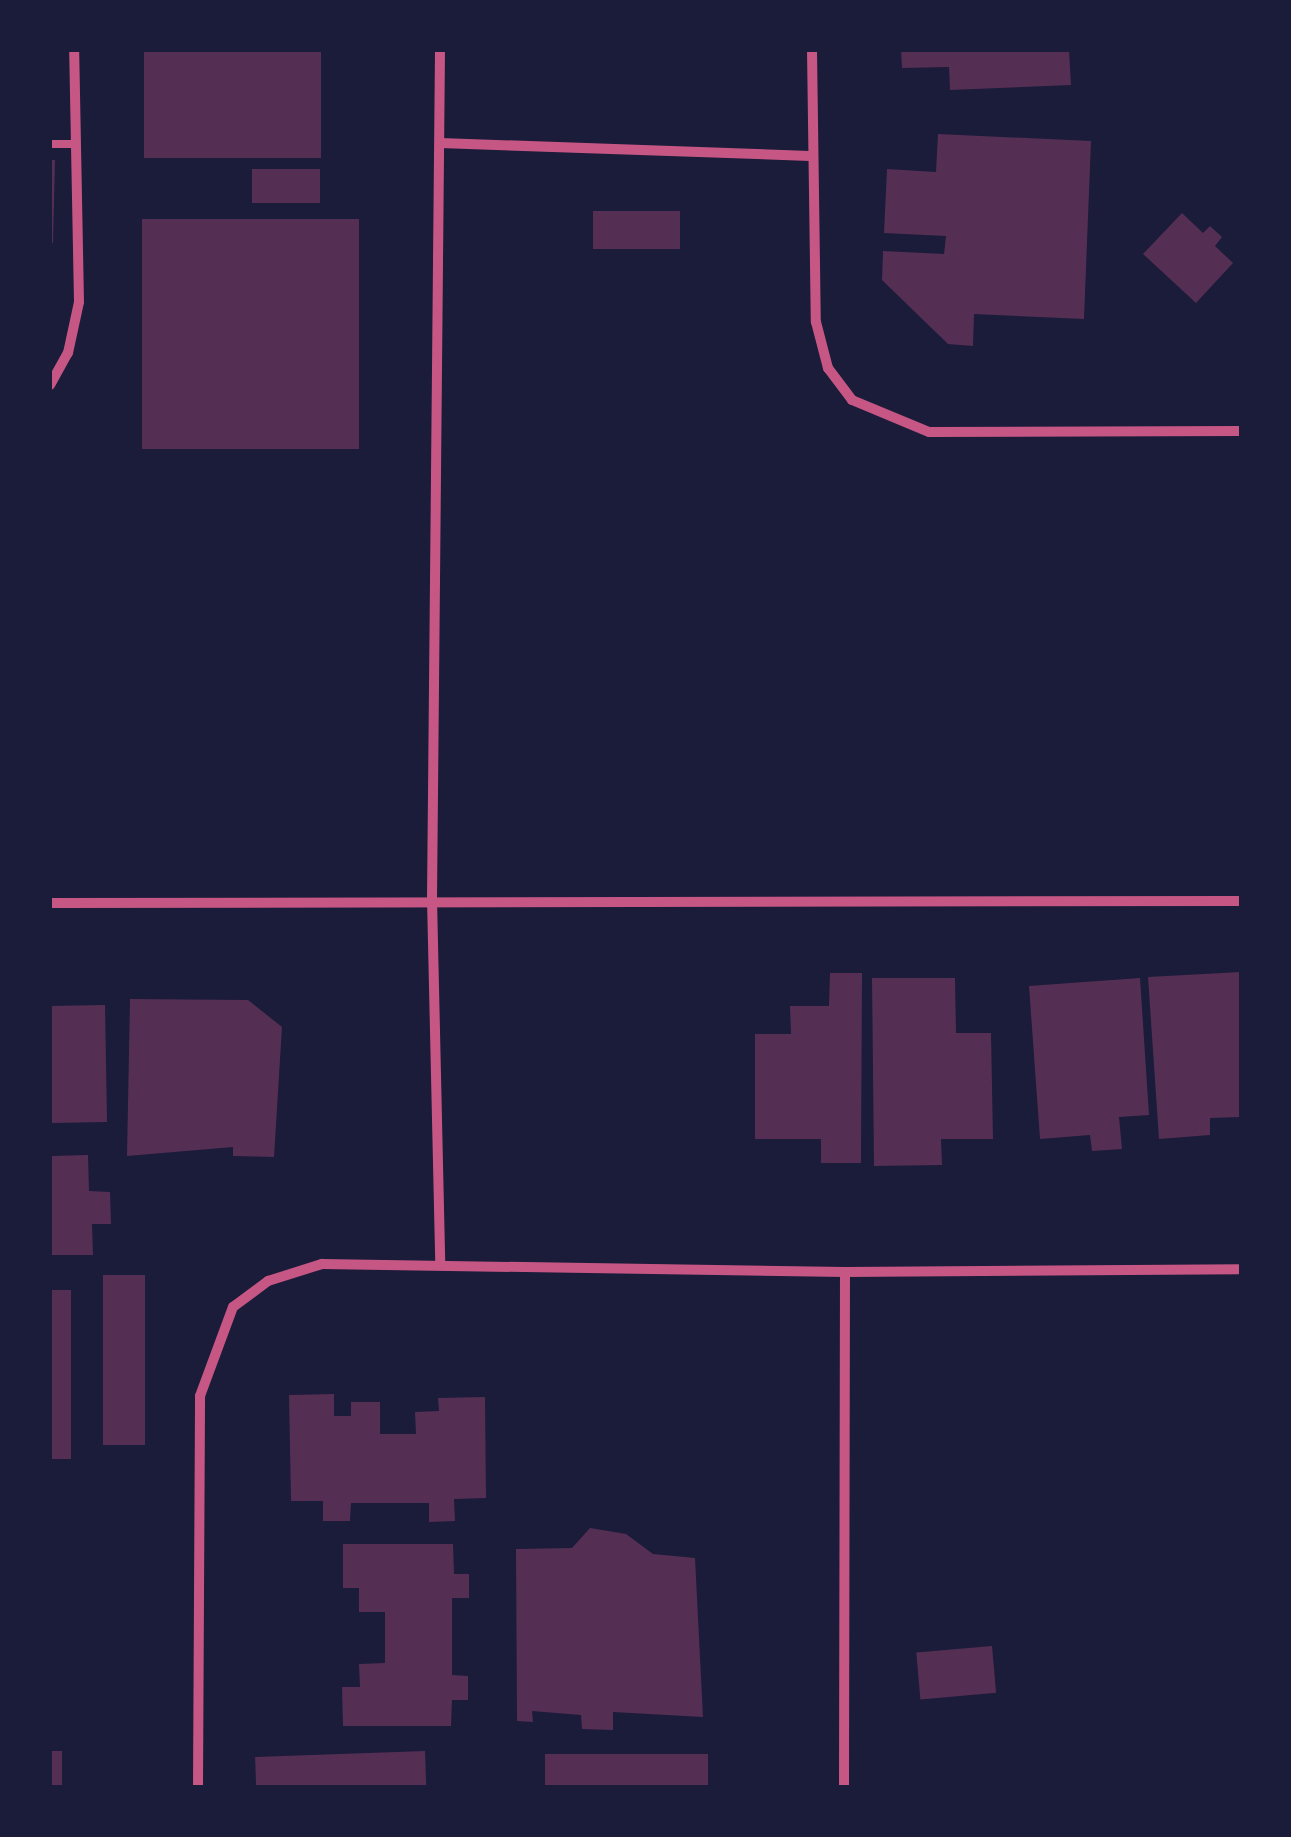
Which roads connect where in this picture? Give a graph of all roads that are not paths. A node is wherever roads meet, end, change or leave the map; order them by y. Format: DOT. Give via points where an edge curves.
graph roads {
  1 [pos="74,50"];
  2 [pos="440,50"];
  3 [pos="812,50"];
  4 [pos="440,143"];
  5 [pos="50,144"];
  6 [pos="76,144"];
  7 [pos="810,156"];
  8 [pos="50,384"];
  9 [pos="1241,430"];
  10 [pos="432,899"];
  11 [pos="1241,901"];
  12 [pos="50,902"];
  13 [pos="440,1262"];
  14 [pos="1241,1269"];
  15 [pos="846,1272"];
  16 [pos="198,1787"];
  17 [pos="844,1787"];
  1 -- 6 [label="street"];
  2 -- 4 [label="street"];
  3 -- 7 [label="street"];
  4 -- 7 [label="street"];
  4 -- 10 [label="street"];
  5 -- 6 [label="lane"];
  6 -- 8 [label="street" via="79,302 68,354"];
  7 -- 9 [label="street" via="816,322 828,368 852,400 929,432"];
  10 -- 11 [label="street"];
  10 -- 12 [label="street"];
  10 -- 13 [label="street"];
  13 -- 15 [label="street"];
  13 -- 16 [label="street" via="322,1264 268,1281 233,1307 212,1350 200,1396"];
  14 -- 15 [label="street"];
  15 -- 17 [label="street"];
}
